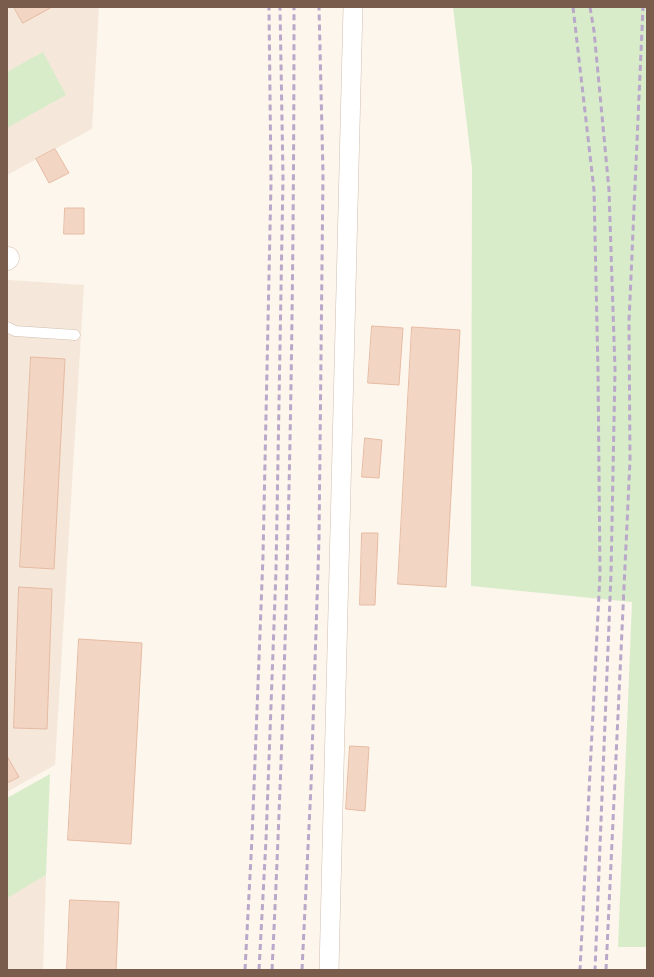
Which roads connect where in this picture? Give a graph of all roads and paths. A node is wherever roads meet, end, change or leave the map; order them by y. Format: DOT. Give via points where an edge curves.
graph roads {
  1 [pos="353,7"];
  2 [pos="7,327"];
  3 [pos="75,335"];
  4 [pos="329,970"];
  1 -- 4 [label="street"];
  2 -- 3 [label="lane" via="15,331"];
}
